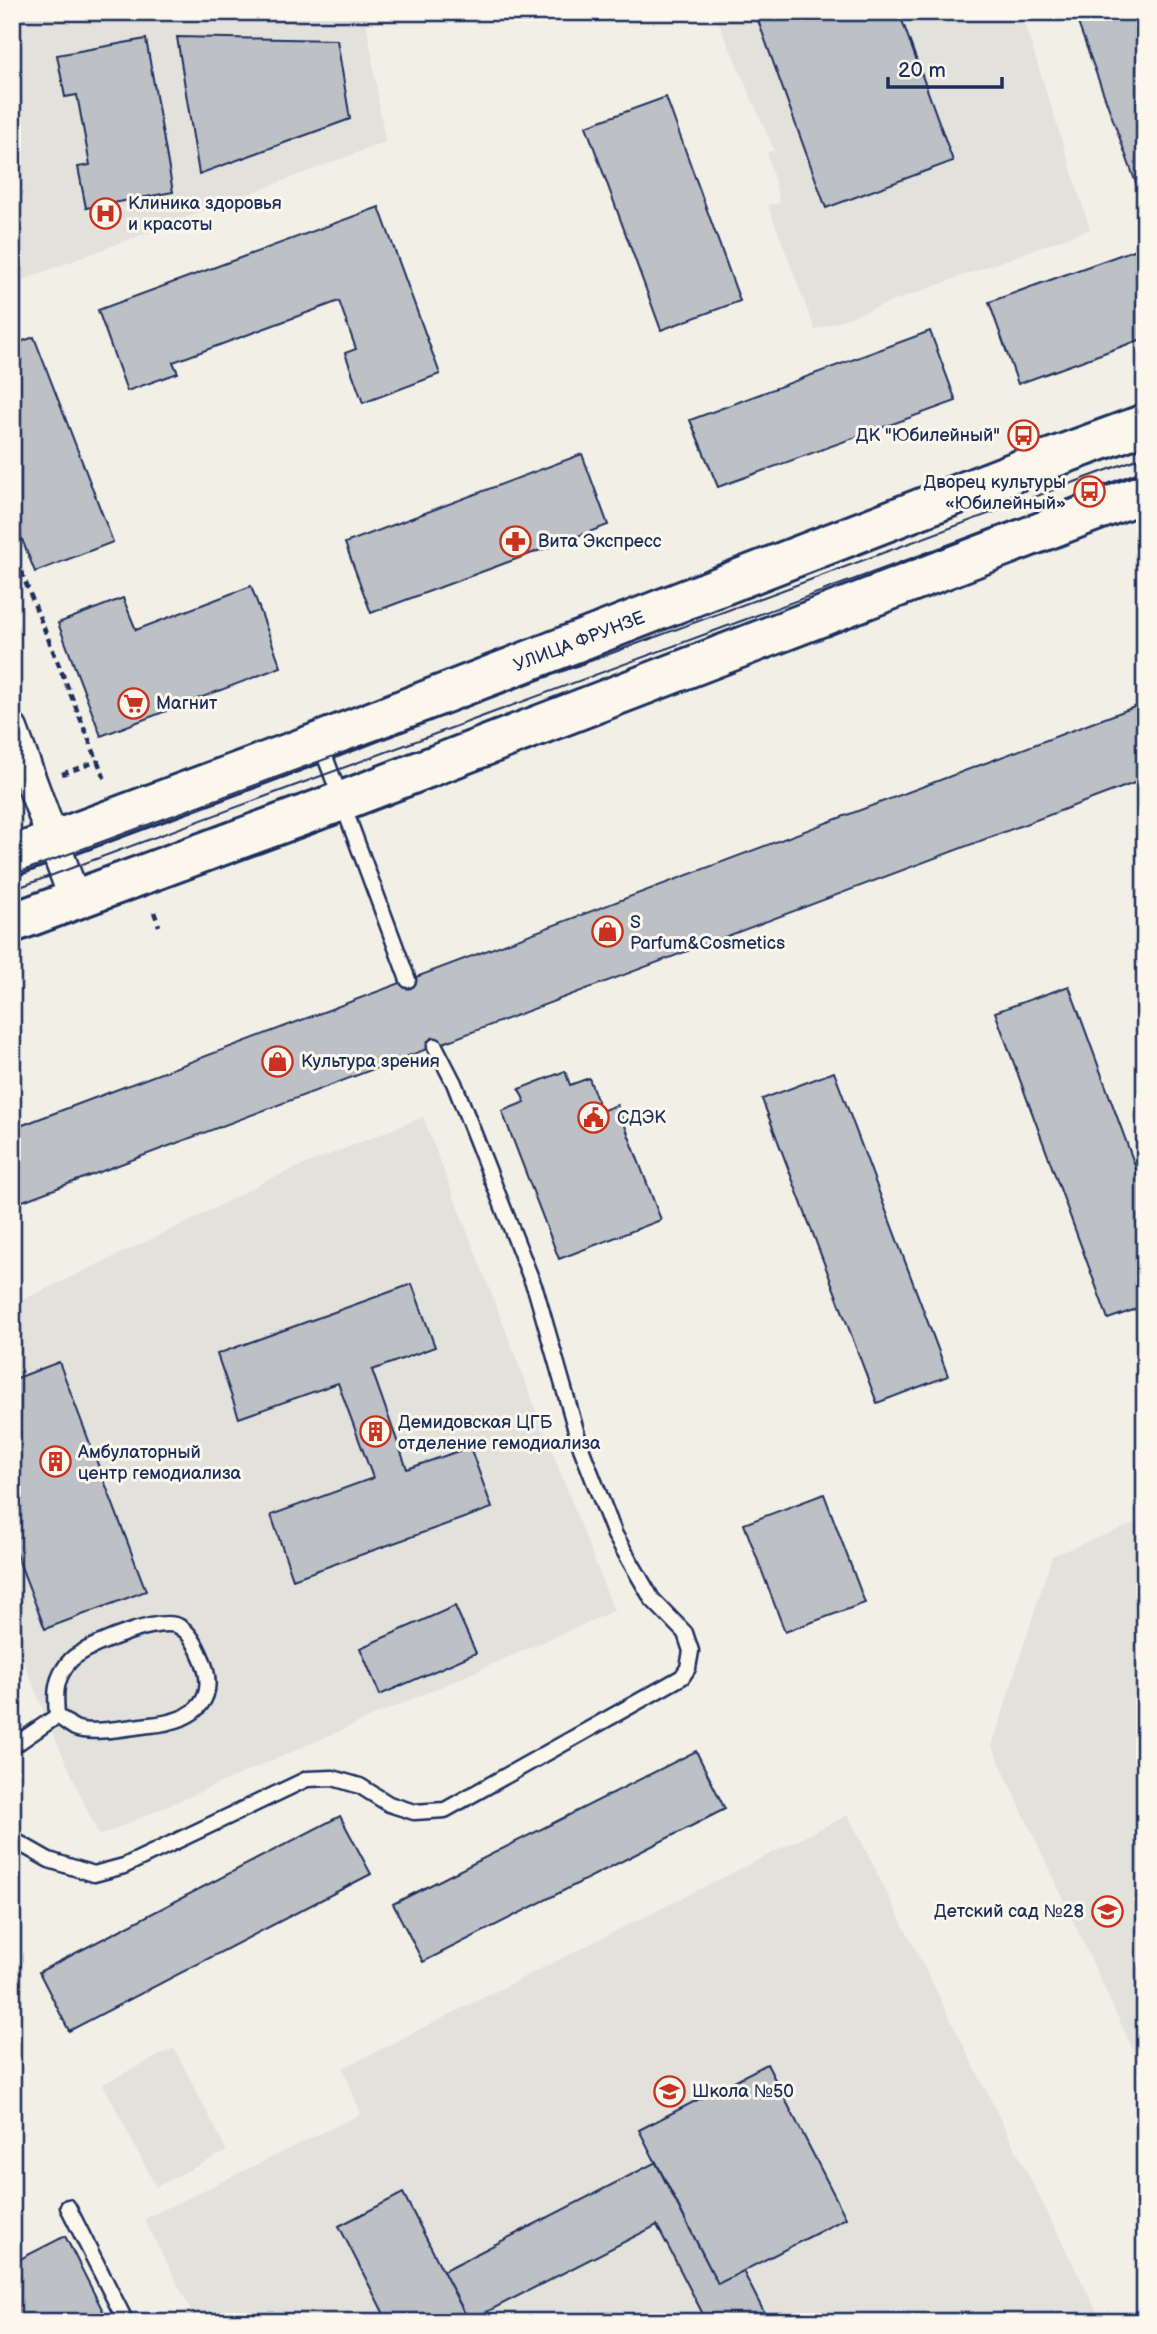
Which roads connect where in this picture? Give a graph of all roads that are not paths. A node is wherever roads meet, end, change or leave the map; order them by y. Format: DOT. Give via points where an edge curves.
graph roads {
  1 [pos="1141,430"];
  2 [pos="1145,492"];
  3 [pos="12,729"];
  4 [pos="319,742"];
  5 [pos="342,801"];
  6 [pos="53,841"];
  7 [pos="12,856"];
  8 [pos="75,900"];
  9 [pos="12,923"];
  10 [pos="408,980"];
  11 [pos="435,1046"];
  12 [pos="57,1716"];
  13 [pos="12,1747"];
  14 [pos="12,1839"];
  15 [pos="68,2207"];
  16 [pos="126,2322"];
  1 -- 4 [label="main road, УЛИЦА ФРУНЗЕ" via="1025,468"];
  2 -- 5 [label="main road"];
  3 -- 6 [label="street"];
  4 -- 5 [label="lane"];
  4 -- 6 [label="main road, УЛИЦА ФРУНЗЕ"];
  5 -- 8 [label="main road"];
  5 -- 10 [label="lane"];
  6 -- 7 [label="main road, УЛИЦА ФРУНЗЕ"];
  6 -- 8 [label="street"];
  8 -- 9 [label="main road"];
  11 -- 14 [label="lane" via="454,1083 536,1292 580,1448 610,1522 652,1599 685,1633 691,1651 688,1668 682,1676 445,1810 414,1812 389,1804 360,1786 333,1778 307,1779 124,1866 94,1874 49,1860"];
  12 -- 12 [label="lane" via="76,1728 94,1731 188,1716 202,1704 209,1689 206,1667 193,1640 180,1627 140,1628 76,1654 55,1691"];
  12 -- 13 [label="lane"];
  15 -- 16 [label="lane"];
}
